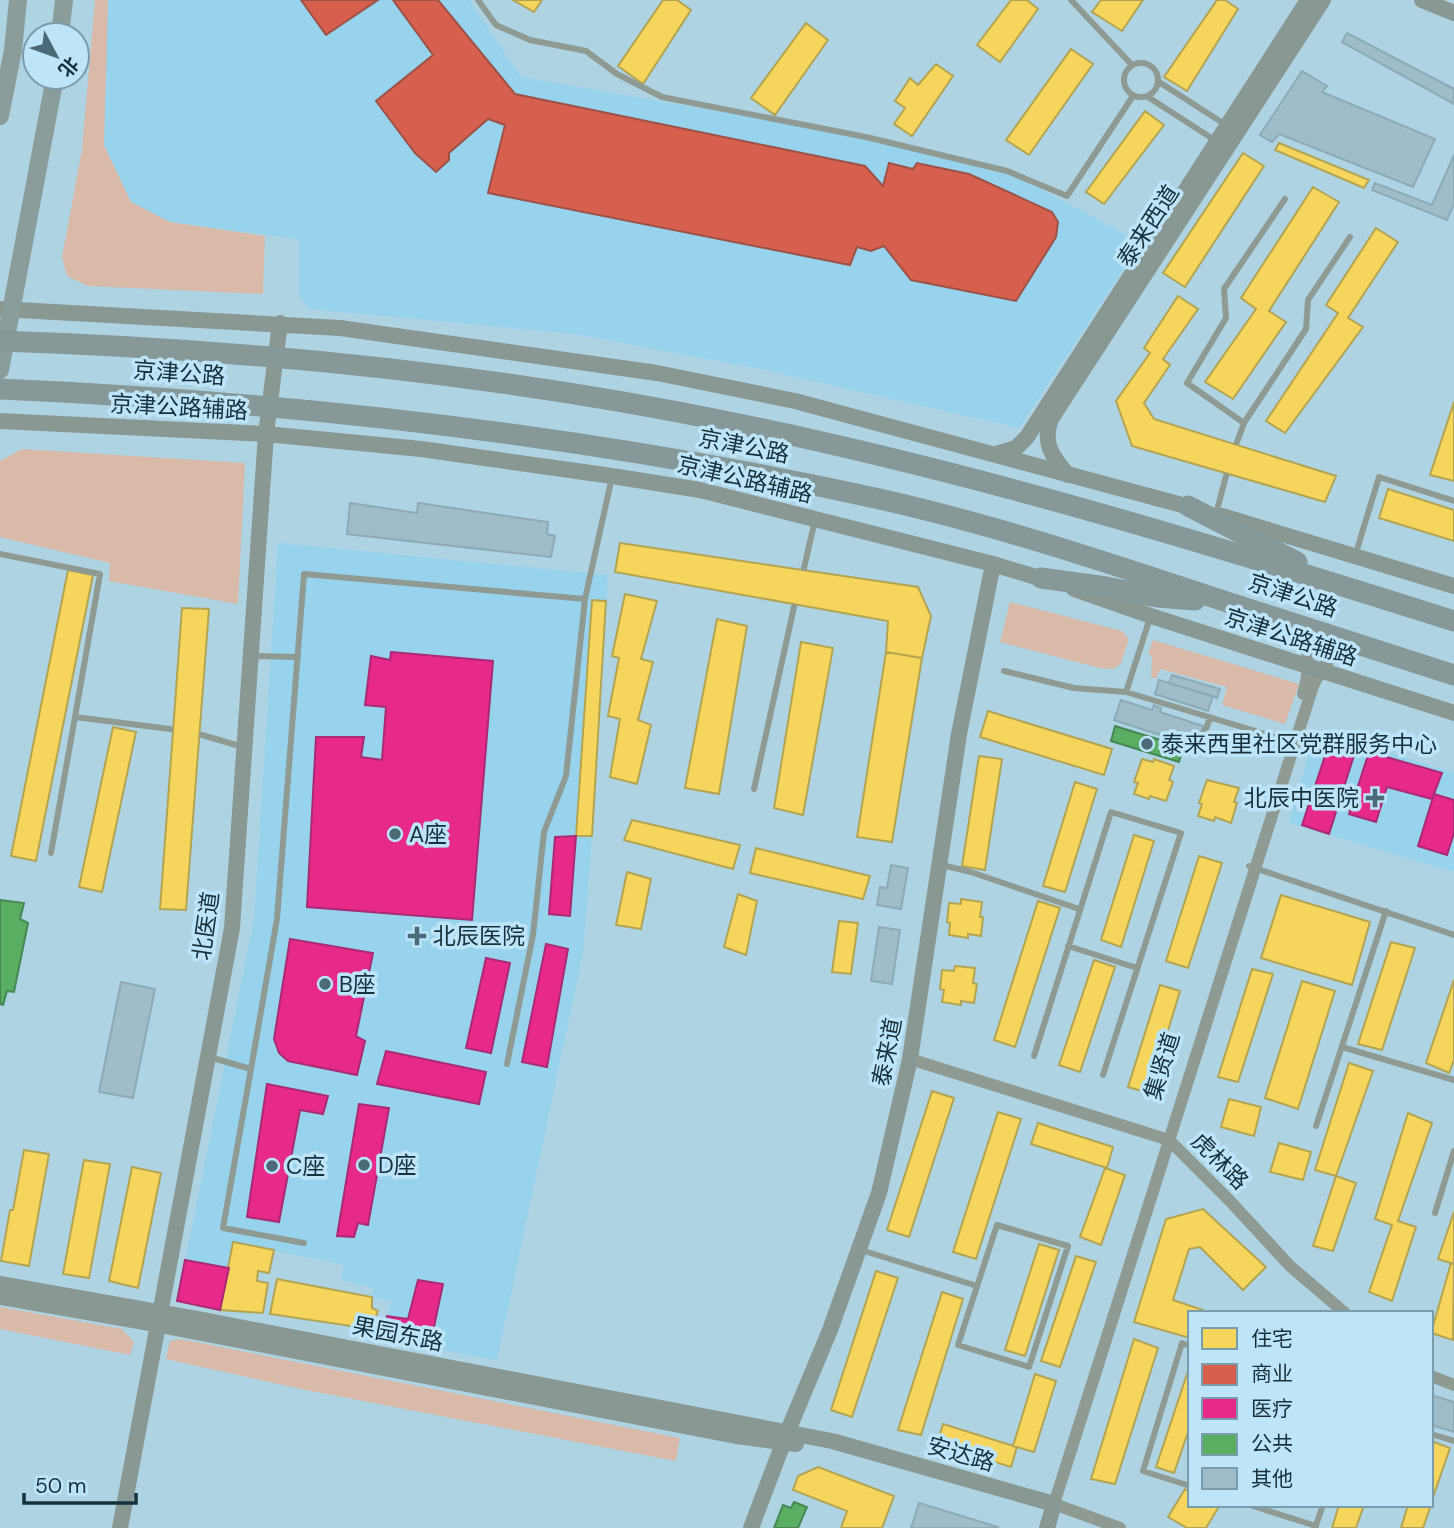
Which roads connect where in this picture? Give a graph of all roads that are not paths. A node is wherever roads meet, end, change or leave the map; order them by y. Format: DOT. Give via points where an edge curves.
graph roads {
  1 [pos="18,0"];
  2 [pos="64,0"];
  3 [pos="478,0"];
  4 [pos="1071,0"];
  5 [pos="1422,0"];
  6 [pos="1446,0"];
  7 [pos="1454,3"];
  8 [pos="1310,4"];
  9 [pos="1454,13"];
  10 [pos="62,21"];
  11 [pos="1132,65"];
  12 [pos="1159,82"];
  13 [pos="52,91"];
  14 [pos="1133,96"];
  15 [pos="1148,97"];
  16 [pos="0,116"];
  17 [pos="1226,125"];
  18 [pos="1216,141"];
  19 [pos="1285,199"];
  20 [pos="1350,237"];
  21 [pos="6,309"];
  22 [pos="280,323"];
  23 [pos="0,341"];
  24 [pos="0,370"];
  25 [pos="0,389"];
  26 [pos="0,421"];
  27 [pos="1244,423"];
  28 [pos="267,434"];
  29 [pos="1237,442"];
  30 [pos="994,454"];
  31 [pos="1068,475"];
  32 [pos="612,476"];
  33 [pos="1226,476"];
  34 [pos="1454,501"];
  35 [pos="1188,506"];
  36 [pos="1216,514"];
  37 [pos="815,518"];
  38 [pos="0,554"];
  39 [pos="1355,557"];
  40 [pos="993,564"];
  41 [pos="804,568"];
  42 [pos="1041,578"];
  43 [pos="1336,583"];
  44 [pos="1454,586"];
  45 [pos="585,599"];
  46 [pos="1234,604"];
  47 [pos="794,607"];
  48 [pos="1151,616"];
  49 [pos="1287,621"];
  50 [pos="1454,621"];
  51 [pos="1360,644"];
  52 [pos="252,656"];
  53 [pos="298,657"];
  54 [pos="1315,668"];
  55 [pos="1004,671"];
  56 [pos="1454,675"];
  57 [pos="1126,692"];
  58 [pos="1454,713"];
  59 [pos="1210,716"];
  60 [pos="75,717"];
  61 [pos="170,729"];
  62 [pos="202,735"];
  63 [pos="1202,741"];
  64 [pos="1291,742"];
  65 [pos="245,747"];
  66 [pos="754,789"];
  67 [pos="51,853"];
  68 [pos="940,865"];
  69 [pos="1252,867"];
  70 [pos="1079,909"];
  71 [pos="1386,911"];
  72 [pos="1454,935"];
  73 [pos="1068,946"];
  74 [pos="1137,968"];
  75 [pos="1342,1046"];
  76 [pos="1034,1056"];
  77 [pos="207,1057"];
  78 [pos="910,1059"];
  79 [pos="507,1065"];
  80 [pos="251,1069"];
  81 [pos="1103,1075"];
  82 [pos="1454,1080"];
  83 [pos="1316,1126"];
  84 [pos="1166,1139"];
  85 [pos="1454,1151"];
  86 [pos="1434,1213"];
  87 [pos="304,1243"];
  88 [pos="859,1250"];
  89 [pos="0,1284"];
  90 [pos="978,1286"];
  91 [pos="0,1297"];
  92 [pos="1343,1311"];
  93 [pos="157,1318"];
  94 [pos="1188,1345"];
  95 [pos="1433,1377"];
  96 [pos="1454,1385"];
  97 [pos="1433,1435"];
  98 [pos="785,1438"];
  99 [pos="1454,1441"];
  100 [pos="1188,1485"];
  101 [pos="1050,1506"];
  102 [pos="1256,1507"];
  103 [pos="1322,1507"];
  104 [pos="1315,1527"];
  105 [pos="120,1528"];
  106 [pos="751,1528"];
  107 [pos="1040,1528"];
  108 [pos="1047,1528"];
  109 [pos="1105,1528"];
  110 [pos="1120,1528"];
  1 -- 16 [label="main road"];
  2 -- 10 [label="main road"];
  3 -- 14 [label="lane" via="496,25 530,40 586,51 617,74 662,97 866,137 1007,171 1067,196"];
  4 -- 11 [label="lane"];
  5 -- 9 [label="street"];
  6 -- 7 [label="street"];
  8 -- 17 [label="street, 泰来西道"];
  8 -- 31 [label="street, 泰来西道" via="1051,419 1048,446"];
  11 -- 12 [label="lane" via="1149,63"];
  11 -- 14 [label="lane" via="1123,82"];
  12 -- 15 [label="lane"];
  12 -- 17 [label="lane"];
  13 -- 21 [label="main road"];
  14 -- 15 [label="lane"];
  15 -- 18 [label="lane"];
  17 -- 18 [label="street, 泰来西道"];
  18 -- 30 [label="street, 泰来西道" via="1027,437 1016,448"];
  19 -- 27 [label="lane" via="1224,289 1226,318 1187,383"];
  20 -- 27 [label="lane" via="1308,300 1306,329"];
  21 -- 22 [label="street"];
  21 -- 24 [label="main road"];
  22 -- 28 [label="street, 北医道"];
  22 -- 30 [label="street" via="657,373 795,401"];
  23 -- 43 [label="highway, 京津公路" via="144,347 439,376 734,423 887,457"];
  25 -- 46 [label="highway, 京津公路" via="199,400 454,425 656,456 877,499 1042,542"];
  26 -- 28 [label="street, 京津公路辅路"];
  27 -- 29 [label="lane"];
  28 -- 32 [label="street, 京津公路辅路" via="421,449"];
  28 -- 52 [label="street, 北医道"];
  30 -- 31 [label="street"];
  31 -- 35 [label="street"];
  32 -- 37 [label="street, 京津公路辅路"];
  32 -- 45 [label="lane"];
  33 -- 36 [label="lane"];
  34 -- 39 [label="lane" via="1379,477"];
  35 -- 36 [label="street"];
  35 -- 43 [label="highway"];
  36 -- 39 [label="street"];
  37 -- 40 [label="street, 京津公路辅路"];
  37 -- 41 [label="lane"];
  38 -- 60 [label="lane" via="100,574"];
  39 -- 44 [label="street"];
  40 -- 42 [label="street, 京津公路辅路"];
  40 -- 68 [label="street, 泰来道" via="959,734"];
  42 -- 46 [label="highway"];
  42 -- 48 [label="street, 京津公路辅路"];
  43 -- 50 [label="highway, 京津公路"];
  45 -- 53 [label="lane" via="304,574"];
  45 -- 79 [label="lane" via="566,776 544,832 533,935"];
  46 -- 49 [label="highway, 京津公路"];
  47 -- 66 [label="lane"];
  48 -- 54 [label="street, 京津公路辅路"];
  48 -- 57 [label="lane"];
  49 -- 51 [label="highway, 京津公路"];
  49 -- 54 [label="street" via="1301,637"];
  51 -- 54 [label="street" via="1339,651"];
  51 -- 56 [label="highway, 京津公路"];
  52 -- 53 [label="lane"];
  52 -- 65 [label="street, 北医道"];
  53 -- 80 [label="lane" via="277,919"];
  54 -- 58 [label="street, 京津公路辅路"];
  54 -- 64 [label="street, 集贤道" via="1306,682"];
  55 -- 57 [label="lane" via="1074,688"];
  57 -- 59 [label="lane"];
  59 -- 63 [label="lane"];
  59 -- 64 [label="lane"];
  60 -- 61 [label="lane"];
  60 -- 67 [label="lane"];
  62 -- 65 [label="lane"];
  64 -- 69 [label="street, 集贤道"];
  65 -- 77 [label="street, 北医道" via="232,928"];
  68 -- 70 [label="lane"];
  68 -- 78 [label="street, 泰来道"];
  69 -- 71 [label="lane"];
  69 -- 84 [label="street, 集贤道"];
  70 -- 73 [label="lane"];
  70 -- 74 [label="lane" via="1111,812 1181,833"];
  71 -- 72 [label="lane"];
  71 -- 75 [label="lane"];
  73 -- 74 [label="lane"];
  73 -- 76 [label="lane"];
  74 -- 81 [label="lane"];
  75 -- 82 [label="lane"];
  75 -- 83 [label="lane"];
  77 -- 80 [label="lane"];
  77 -- 93 [label="street, 北医道"];
  78 -- 84 [label="street, 虎林路"];
  78 -- 88 [label="street, 泰来道" via="879,1193"];
  80 -- 87 [label="lane" via="223,1228"];
  84 -- 92 [label="street, 虎林路" via="1290,1266"];
  84 -- 101 [label="street, 集贤道"];
  85 -- 86 [label="lane"];
  88 -- 90 [label="lane"];
  88 -- 98 [label="street, 泰来道"];
  89 -- 93 [label="street, 果园东路"];
  90 -- 90 [label="lane" via="958,1345 1029,1367 1068,1247 997,1225"];
  91 -- 93 [label="street, 果园东路"];
  93 -- 98 [label="street, 果园东路"];
  93 -- 105 [label="street, 北医道"];
  94 -- 100 [label="lane" via="1182,1343 1143,1471"];
  95 -- 96 [label="street"];
  97 -- 99 [label="lane"];
  98 -- 101 [label="street, 安达路" via="832,1441"];
  98 -- 106 [label="street, 泰来道"];
  101 -- 107 [label="street, 集贤道"];
  101 -- 108 [label="street, 集贤道"];
  101 -- 109 [label="street, 安达路"];
  101 -- 110 [label="street, 安达路"];
  102 -- 104 [label="lane"];
  103 -- 104 [label="lane"];
}
